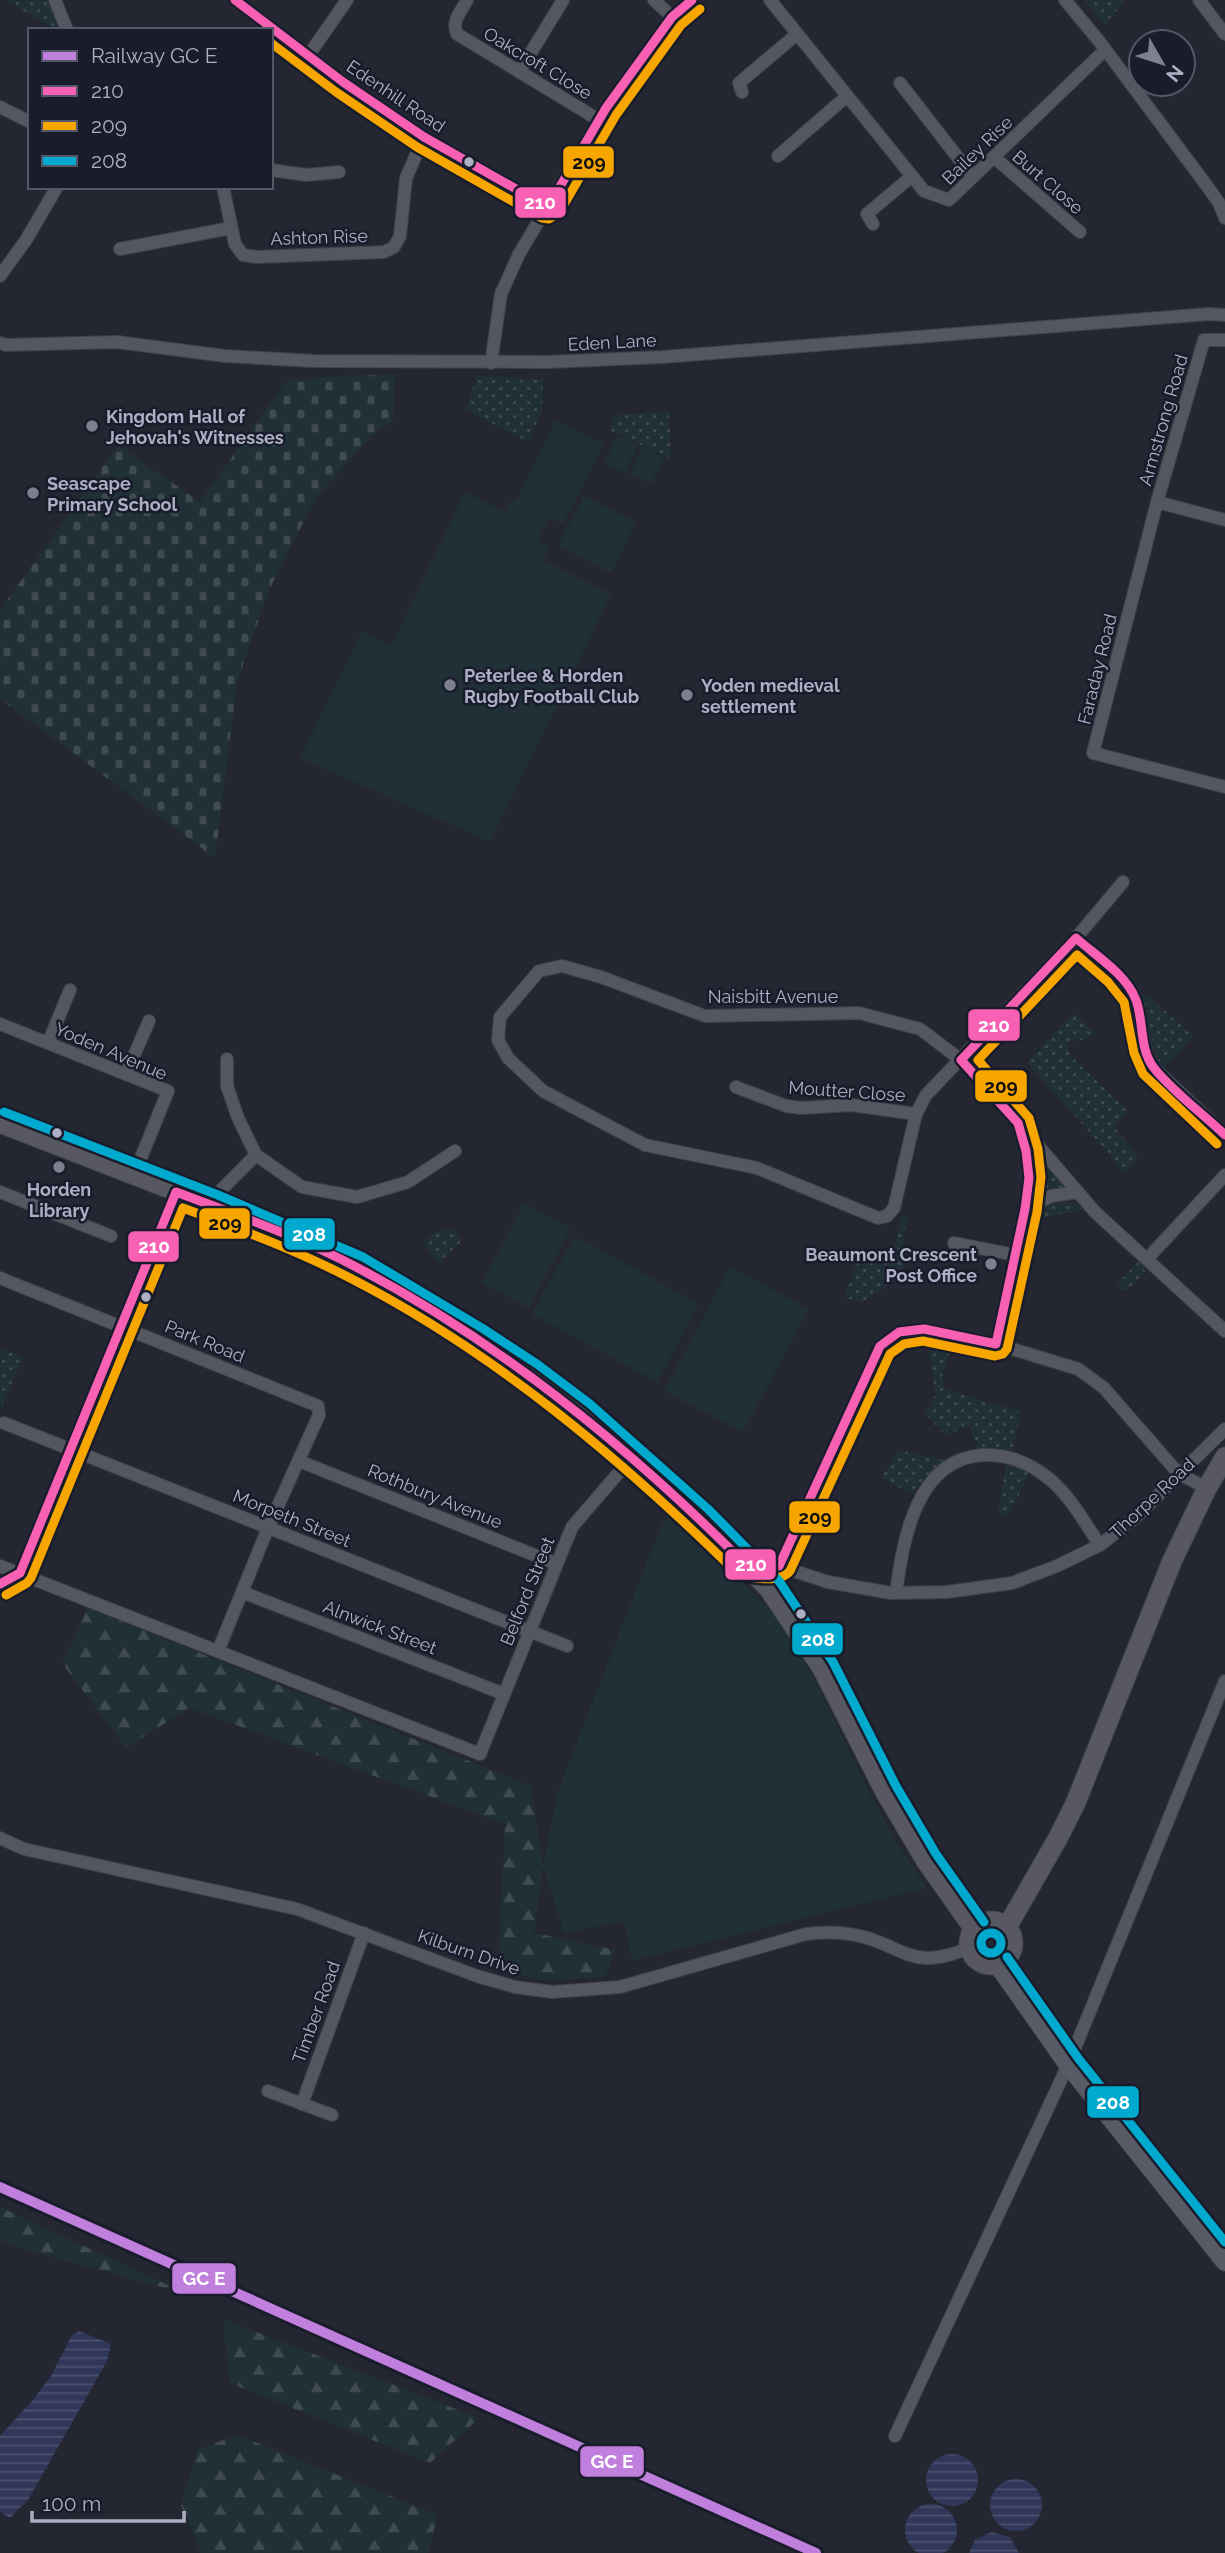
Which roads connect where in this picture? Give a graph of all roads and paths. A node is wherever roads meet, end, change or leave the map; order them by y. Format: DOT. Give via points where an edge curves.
graph roads {
  1 [pos="55,0"];
  2 [pos="235,0"];
  3 [pos="347,0"];
  4 [pos="467,0"];
  5 [pos="563,0"];
  6 [pos="654,0"];
  7 [pos="692,0"];
  8 [pos="770,0"];
  9 [pos="1065,0"];
  10 [pos="1199,0"];
  11 [pos="672,17"];
  12 [pos="66,28"];
  13 [pos="269,28"];
  14 [pos="273,31"];
  15 [pos="797,34"];
  16 [pos="1225,34"];
  17 [pos="1105,50"];
  18 [pos="308,56"];
  19 [pos="519,72"];
  20 [pos="900,83"];
  21 [pos="742,92"];
  22 [pos="847,96"];
  23 [pos="0,107"];
  24 [pos="599,120"];
  25 [pos="28,121"];
  26 [pos="424,137"];
  27 [pos="778,156"];
  28 [pos="994,157"];
  29 [pos="273,170"];
  30 [pos="339,172"];
  31 [pos="912,176"];
  32 [pos="973,177"];
  33 [pos="56,189"];
  34 [pos="223,189"];
  35 [pos="548,207"];
  36 [pos="1225,218"];
  37 [pos="873,225"];
  38 [pos="231,228"];
  39 [pos="1080,232"];
  40 [pos="120,249"];
  41 [pos="0,276"];
  42 [pos="1225,315"];
  43 [pos="1225,340"];
  44 [pos="0,343"];
  45 [pos="491,363"];
  46 [pos="1157,502"];
  47 [pos="1225,520"];
  48 [pos="1225,787"];
  49 [pos="1123,882"];
  50 [pos="1076,938"];
  51 [pos="70,990"];
  52 [pos="149,1021"];
  53 [pos="0,1024"];
  54 [pos="48,1043"];
  55 [pos="227,1059"];
  56 [pos="961,1060"];
  57 [pos="126,1074"];
  58 [pos="736,1087"];
  59 [pos="916,1114"];
  60 [pos="0,1123"];
  61 [pos="1018,1124"];
  62 [pos="1225,1135"];
  63 [pos="455,1151"];
  64 [pos="256,1154"];
  65 [pos="134,1175"];
  66 [pos="1225,1175"];
  67 [pos="0,1192"];
  68 [pos="176,1192"];
  69 [pos="1077,1192"];
  70 [pos="214,1206"];
  71 [pos="1025,1209"];
  72 [pos="111,1236"];
  73 [pos="954,1243"];
  74 [pos="1015,1255"];
  75 [pos="1147,1259"];
  76 [pos="0,1278"];
  77 [pos="121,1326"];
  78 [pos="1225,1331"];
  79 [pos="996,1343"];
  80 [pos="4,1423"];
  81 [pos="1225,1429"];
  82 [pos="71,1449"];
  83 [pos="633,1456"];
  84 [pos="1225,1457"];
  85 [pos="299,1461"];
  86 [pos="1179,1474"];
  87 [pos="1207,1488"];
  88 [pos="268,1528"];
  89 [pos="1100,1545"];
  90 [pos="557,1564"];
  91 [pos="746,1564"];
  92 [pos="0,1566"];
  93 [pos="779,1566"];
  94 [pos="20,1573"];
  95 [pos="0,1584"];
  96 [pos="242,1592"];
  97 [pos="896,1592"];
  98 [pos="530,1632"];
  99 [pos="567,1646"];
  100 [pos="218,1651"];
  101 [pos="1225,1681"];
  102 [pos="504,1694"];
  103 [pos="0,1838"];
  104 [pos="1007,1927"];
  105 [pos="364,1933"];
  106 [pos="972,1938"];
  107 [pos="997,1964"];
  108 [pos="1068,2065"];
  109 [pos="268,2091"];
  110 [pos="302,2104"];
  111 [pos="332,2115"];
  112 [pos="1225,2262"];
  113 [pos="895,2436"];
  1 -- 12 [label="street"];
  2 -- 13 [label="street, Edenhill Road"];
  3 -- 18 [label="street"];
  4 -- 19 [label="street, Oakcroft Close" via="454,22 457,34"];
  5 -- 19 [label="street"];
  6 -- 11 [label="street"];
  7 -- 11 [label="street"];
  8 -- 15 [label="street, Bailey Rise"];
  9 -- 17 [label="street"];
  10 -- 16 [label="street"];
  11 -- 24 [label="street"];
  14 -- 18 [label="street, Edenhill Road"];
  15 -- 21 [label="street" via="739,83"];
  15 -- 22 [label="street, Bailey Rise"];
  17 -- 28 [label="street, Bailey Rise"];
  17 -- 36 [label="street" via="1207,186"];
  18 -- 26 [label="street, Edenhill Road"];
  19 -- 24 [label="street, Oakcroft Close"];
  20 -- 32 [label="street"];
  22 -- 27 [label="street"];
  22 -- 31 [label="street, Bailey Rise"];
  23 -- 25 [label="street"];
  24 -- 35 [label="street"];
  26 -- 35 [label="street, Edenhill Road"];
  26 -- 38 [label="street, Ashton Rise" via="406,178 400,236 394,247 384,252 243,256 234,244"];
  28 -- 32 [label="street, Bailey Rise"];
  28 -- 39 [label="street, Burt Close"];
  29 -- 30 [label="street" via="306,175"];
  31 -- 32 [label="street, Bailey Rise" via="924,191 949,200"];
  31 -- 37 [label="street" via="867,214"];
  33 -- 41 [label="street"];
  34 -- 38 [label="street, Ashton Rise"];
  35 -- 45 [label="street" via="501,295"];
  38 -- 40 [label="street"];
  42 -- 45 [label="street, Eden Lane" via="663,357"];
  43 -- 46 [label="street, Armstrong Road" via="1204,340"];
  44 -- 45 [label="street, Eden Lane" via="117,342 225,356 314,361"];
  46 -- 47 [label="street, Armstrong Road"];
  46 -- 48 [label="street, Faraday Road" via="1093,753"];
  49 -- 50 [label="street"];
  50 -- 56 [label="street"];
  50 -- 62 [label="street" via="1129,987 1153,1067"];
  51 -- 54 [label="street"];
  52 -- 57 [label="street"];
  53 -- 54 [label="street, Yoden Avenue"];
  54 -- 57 [label="street, Yoden Avenue"];
  55 -- 64 [label="street" via="227,1086"];
  56 -- 59 [label="street" via="926,1095"];
  56 -- 59 [label="street, Naisbitt Avenue" via="920,1029 859,1013 705,1016 562,966 539,971 500,1017 498,1040 508,1058 543,1091 645,1145 757,1168 878,1218 894,1208"];
  56 -- 61 [label="street, Naisbitt Avenue"];
  57 -- 65 [label="street, Yoden Avenue" via="168,1091"];
  58 -- 59 [label="street, Moutter Close" via="786,1106 851,1105"];
  60 -- 65 [label="main road"];
  61 -- 69 [label="street, Naisbitt Avenue"];
  61 -- 71 [label="street" via="1027,1151"];
  63 -- 64 [label="street" via="408,1182 356,1197 302,1187"];
  64 -- 70 [label="street" via="222,1189"];
  65 -- 68 [label="main road"];
  66 -- 75 [label="street"];
  67 -- 72 [label="street"];
  68 -- 70 [label="main road"];
  68 -- 77 [label="street"];
  69 -- 71 [label="street" via="1051,1196"];
  69 -- 75 [label="street, Naisbitt Avenue"];
  70 -- 83 [label="main road" via="358,1268 413,1300 530,1374"];
  71 -- 74 [label="street"];
  73 -- 74 [label="street"];
  74 -- 79 [label="street"];
  75 -- 78 [label="street, Naisbitt Avenue"];
  76 -- 77 [label="street, Park Road"];
  77 -- 82 [label="street"];
  77 -- 85 [label="street, Park Road" via="318,1406 319,1415"];
  79 -- 86 [label="street" via="1078,1369 1104,1388"];
  79 -- 93 [label="street" via="924,1329 899,1332 880,1346"];
  80 -- 82 [label="street, Morpeth Street"];
  81 -- 86 [label="street, Thorpe Road"];
  82 -- 88 [label="street, Morpeth Street"];
  82 -- 94 [label="street"];
  83 -- 90 [label="street, Belford Street" via="572,1528"];
  83 -- 91 [label="main road"];
  84 -- 87 [label="main road, Thorpe Road"];
  85 -- 88 [label="street"];
  85 -- 90 [label="street, Rothbury Avenue"];
  86 -- 87 [label="street"];
  86 -- 89 [label="street, Thorpe Road"];
  87 -- 104 [label="main road, Thorpe Road" via="1172,1561 1076,1802"];
  88 -- 96 [label="street"];
  88 -- 98 [label="street, Morpeth Street"];
  89 -- 97 [label="street, Thorpe Road" via="1012,1583 947,1592"];
  89 -- 97 [label="street" via="1072,1503 1048,1478 1023,1461 998,1455 971,1456 941,1471 922,1495 908,1525"];
  90 -- 98 [label="street, Belford Street"];
  91 -- 93 [label="street, Thorpe Road"];
  91 -- 106 [label="main road" via="769,1589 822,1668 885,1792"];
  92 -- 94 [label="street"];
  93 -- 97 [label="street, Thorpe Road" via="828,1582"];
  94 -- 95 [label="street"];
  94 -- 100 [label="street"];
  96 -- 100 [label="street"];
  96 -- 102 [label="street, Alnwick Street"];
  98 -- 99 [label="street, Morpeth Street"];
  98 -- 102 [label="street, Belford Street"];
  100 -- 102 [label="street, Belford Street" via="480,1754"];
  101 -- 108 [label="street"];
  103 -- 105 [label="street, Kilburn Drive" via="24,1849 297,1909"];
  104 -- 106 [label="main road" via="991,1921 980,1924"];
  104 -- 107 [label="main road" via="1012,1951"];
  105 -- 106 [label="street, Kilburn Drive" via="477,1976 552,1992 620,1987 828,1931 872,1939 927,1958 954,1954"];
  105 -- 110 [label="street, Timber Road"];
  106 -- 107 [label="main road" via="979,1961"];
  107 -- 108 [label="main road"];
  108 -- 112 [label="main road"];
  108 -- 113 [label="street"];
  109 -- 110 [label="street"];
  110 -- 111 [label="street"];
}
